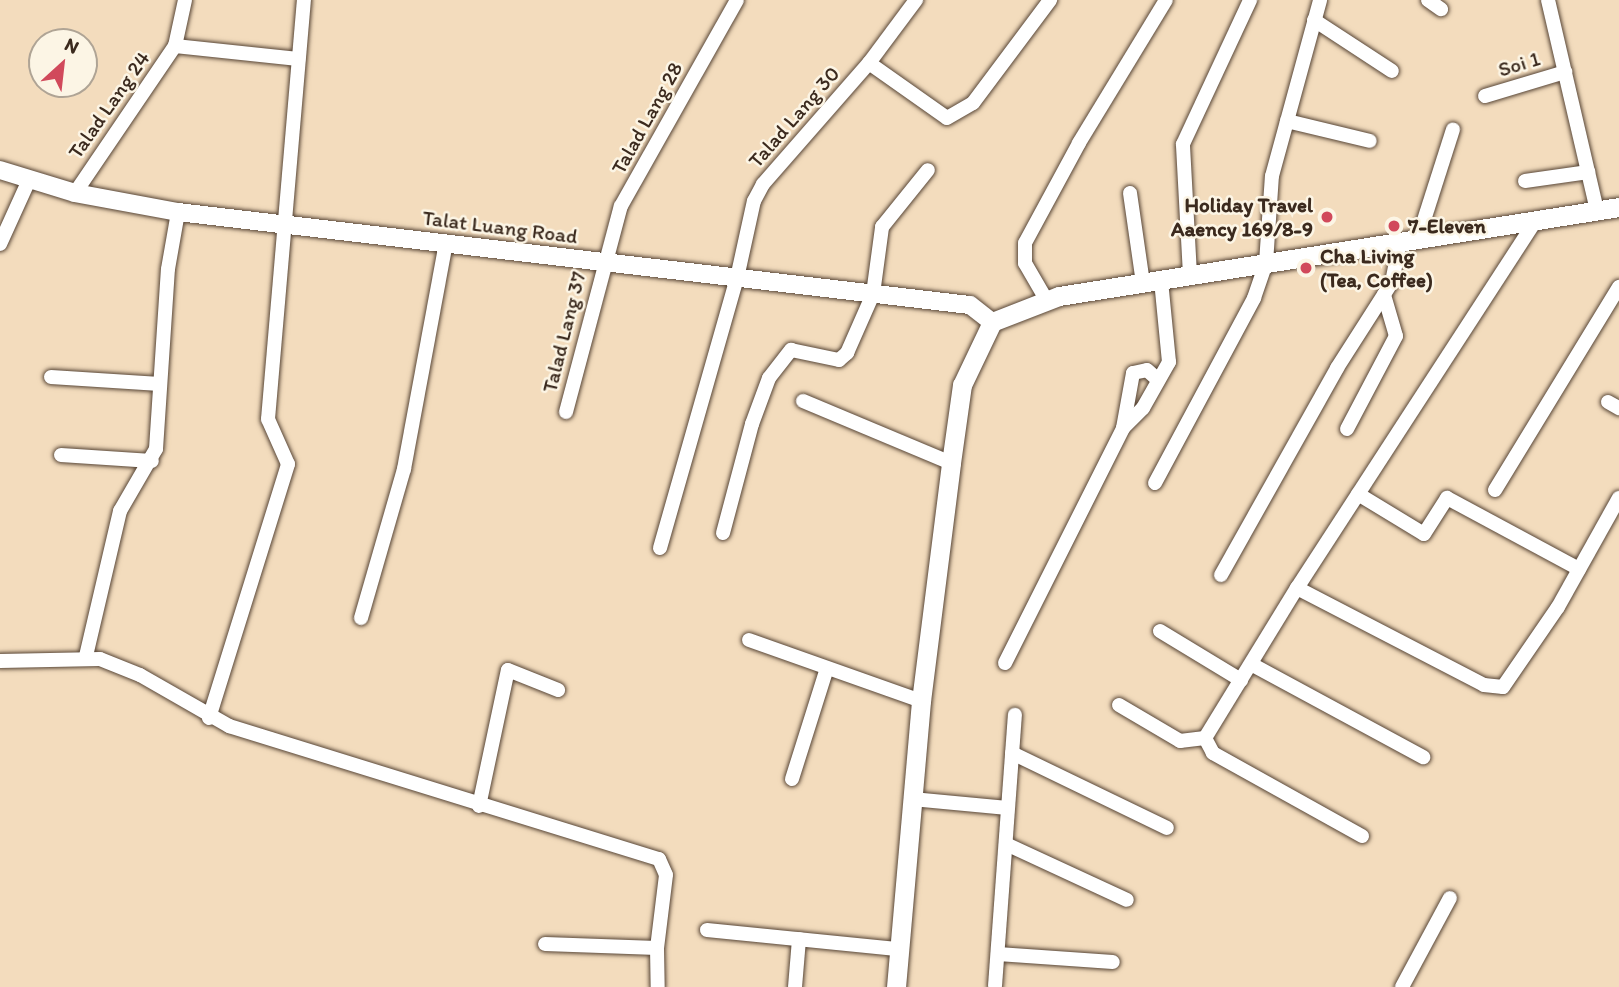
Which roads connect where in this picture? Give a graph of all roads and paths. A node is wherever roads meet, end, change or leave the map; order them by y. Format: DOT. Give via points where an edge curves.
graph roads {
  1 [pos="185,0"];
  2 [pos="304,0"];
  3 [pos="737,0"];
  4 [pos="916,0"];
  5 [pos="1050,0"];
  6 [pos="1166,0"];
  7 [pos="1250,0"];
  8 [pos="1320,0"];
  9 [pos="1428,0"];
  10 [pos="1548,0"];
  11 [pos="1441,9"];
  12 [pos="1314,20"];
  13 [pos="175,46"];
  14 [pos="298,59"];
  15 [pos="869,63"];
  16 [pos="1392,71"];
  17 [pos="1565,72"];
  18 [pos="1485,96"];
  19 [pos="1287,121"];
  20 [pos="1453,129"];
  21 [pos="1370,141"];
  22 [pos="0,170"];
  23 [pos="928,170"];
  24 [pos="1588,172"];
  25 [pos="29,180"];
  26 [pos="1525,181"];
  27 [pos="75,193"];
  28 [pos="1129,193"];
  29 [pos="1619,207"];
  30 [pos="1597,211"];
  31 [pos="178,212"];
  32 [pos="1536,220"];
  33 [pos="282,224"];
  34 [pos="1409,240"];
  35 [pos="446,243"];
  36 [pos="0,244"];
  37 [pos="604,262"];
  38 [pos="1266,263"];
  39 [pos="1190,275"];
  40 [pos="737,278"];
  41 [pos="1152,281"];
  42 [pos="1619,287"];
  43 [pos="873,293"];
  44 [pos="1384,295"];
  45 [pos="1047,301"];
  46 [pos="992,322"];
  47 [pos="51,377"];
  48 [pos="1156,378"];
  49 [pos="160,384"];
  50 [pos="803,401"];
  51 [pos="566,412"];
  52 [pos="1123,428"];
  53 [pos="1347,429"];
  54 [pos="61,455"];
  55 [pos="152,461"];
  56 [pos="951,463"];
  57 [pos="1155,483"];
  58 [pos="1495,491"];
  59 [pos="1358,494"];
  60 [pos="1619,498"];
  61 [pos="723,534"];
  62 [pos="660,548"];
  63 [pos="1579,569"];
  64 [pos="1221,575"];
  65 [pos="1297,588"];
  66 [pos="361,618"];
  67 [pos="1160,631"];
  68 [pos="749,640"];
  69 [pos="86,656"];
  70 [pos="0,661"];
  71 [pos="1005,663"];
  72 [pos="1251,664"];
  73 [pos="827,668"];
  74 [pos="1241,680"];
  75 [pos="558,690"];
  76 [pos="921,701"];
  77 [pos="1119,705"];
  78 [pos="1015,715"];
  79 [pos="209,718"];
  80 [pos="1205,738"];
  81 [pos="1012,753"];
  82 [pos="1423,757"];
  83 [pos="792,779"];
  84 [pos="912,799"];
  85 [pos="479,806"];
  86 [pos="1008,808"];
  87 [pos="1167,828"];
  88 [pos="1362,836"];
  89 [pos="1006,844"];
  90 [pos="1450,898"];
  91 [pos="1127,900"];
  92 [pos="706,930"];
  93 [pos="799,939"];
  94 [pos="545,944"];
  95 [pos="657,948"];
  96 [pos="899,949"];
  97 [pos="998,954"];
  98 [pos="1113,962"];
  99 [pos="995,986"];
  100 [pos="658,987"];
  101 [pos="795,987"];
  102 [pos="896,987"];
  103 [pos="1402,987"];
  1 -- 13 [label="street, Talad Lang 24"];
  2 -- 14 [label="street"];
  3 -- 37 [label="street, Talad Lang 28" via="621,205"];
  4 -- 15 [label="street, Talad Lang 30"];
  5 -- 15 [label="street" via="973,103 947,118"];
  6 -- 45 [label="street" via="1079,143 1023,247 1026,263"];
  7 -- 39 [label="street" via="1183,144"];
  8 -- 12 [label="street"];
  9 -- 11 [label="street"];
  10 -- 17 [label="street"];
  12 -- 16 [label="street"];
  12 -- 19 [label="street"];
  13 -- 14 [label="street"];
  13 -- 27 [label="street, Talad Lang 24"];
  14 -- 33 [label="street"];
  15 -- 40 [label="street, Talad Lang 30" via="763,184 754,201"];
  17 -- 18 [label="street, Soi 1"];
  17 -- 24 [label="street"];
  19 -- 21 [label="street"];
  19 -- 38 [label="street" via="1271,183"];
  20 -- 34 [label="street"];
  22 -- 25 [label="street, Talat Luang Road"];
  23 -- 43 [label="street" via="882,227"];
  24 -- 26 [label="street"];
  24 -- 30 [label="street"];
  25 -- 27 [label="street, Talat Luang Road"];
  25 -- 36 [label="street"];
  27 -- 31 [label="street, Talat Luang Road"];
  28 -- 41 [label="street"];
  29 -- 30 [label="main road"];
  30 -- 32 [label="main road"];
  31 -- 33 [label="street, Talat Luang Road"];
  31 -- 49 [label="street" via="168,269"];
  32 -- 34 [label="main road"];
  32 -- 59 [label="street"];
  33 -- 35 [label="street, Talat Luang Road"];
  33 -- 79 [label="street" via="285,246 268,419 288,464"];
  34 -- 38 [label="main road"];
  34 -- 44 [label="street"];
  35 -- 37 [label="street, Talat Luang Road"];
  35 -- 66 [label="street" via="404,469"];
  37 -- 40 [label="street, Talat Luang Road"];
  37 -- 51 [label="street, Talad Lang 37"];
  38 -- 39 [label="main road"];
  38 -- 57 [label="street" via="1247,313"];
  39 -- 41 [label="main road"];
  40 -- 43 [label="street, Talat Luang Road"];
  40 -- 62 [label="street, Talad Lang 30"];
  41 -- 45 [label="main road"];
  41 -- 48 [label="street" via="1171,351 1169,362"];
  42 -- 58 [label="street"];
  43 -- 46 [label="street, Talat Luang Road" via="970,305"];
  43 -- 61 [label="street" via="844,357 798,348 777,365 752,424"];
  44 -- 53 [label="street" via="1396,336"];
  44 -- 64 [label="street" via="1336,368"];
  45 -- 46 [label="main road"];
  46 -- 56 [label="main road" via="962,385"];
  47 -- 49 [label="street"];
  48 -- 52 [label="street" via="1143,408"];
  48 -- 52 [label="street" via="1147,369 1133,373"];
  49 -- 55 [label="street"];
  50 -- 56 [label="street"];
  52 -- 71 [label="street"];
  54 -- 55 [label="street"];
  55 -- 69 [label="street" via="120,511"];
  56 -- 76 [label="main road"];
  59 -- 63 [label="street" via="1424,534 1447,498"];
  59 -- 65 [label="street"];
  60 -- 63 [label="street"];
  63 -- 65 [label="street" via="1510,681 1497,688"];
  65 -- 72 [label="street"];
  67 -- 74 [label="street"];
  68 -- 73 [label="street"];
  69 -- 70 [label="street"];
  69 -- 79 [label="street" via="140,675"];
  72 -- 74 [label="street"];
  72 -- 82 [label="street"];
  73 -- 76 [label="street"];
  73 -- 83 [label="street"];
  74 -- 80 [label="street"];
  75 -- 85 [label="street" via="508,670"];
  76 -- 84 [label="main road"];
  77 -- 80 [label="street" via="1180,741"];
  78 -- 81 [label="street"];
  79 -- 85 [label="street"];
  80 -- 88 [label="street" via="1213,753"];
  81 -- 86 [label="street"];
  81 -- 87 [label="street"];
  84 -- 86 [label="street"];
  84 -- 96 [label="main road"];
  85 -- 95 [label="street" via="662,861 666,875"];
  86 -- 89 [label="street"];
  89 -- 91 [label="street"];
  89 -- 97 [label="street"];
  90 -- 103 [label="street"];
  92 -- 93 [label="street"];
  93 -- 96 [label="street"];
  93 -- 101 [label="street"];
  94 -- 95 [label="street"];
  95 -- 100 [label="street"];
  96 -- 102 [label="main road"];
  97 -- 98 [label="street"];
  97 -- 99 [label="street"];
}
